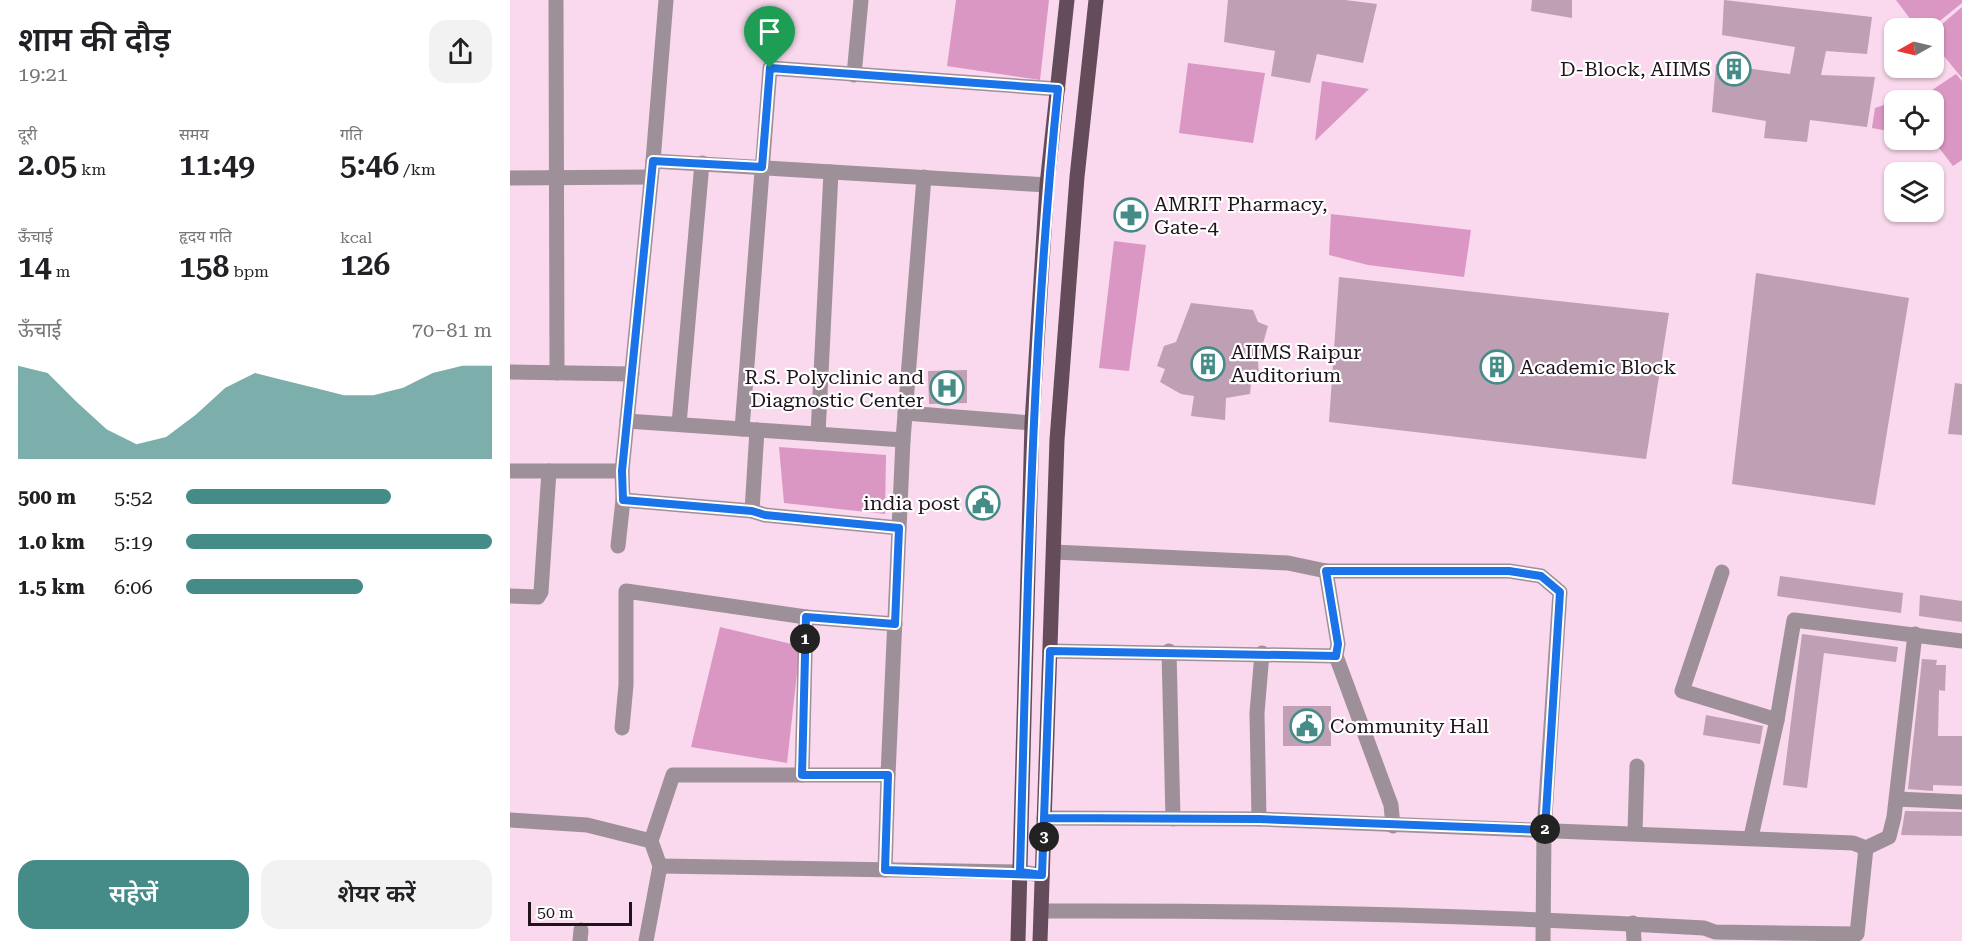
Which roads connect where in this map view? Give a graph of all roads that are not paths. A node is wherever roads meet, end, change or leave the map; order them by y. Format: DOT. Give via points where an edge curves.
graph roads {
  1 [pos="556,0"];
  2 [pos="666,0"];
  3 [pos="861,0"];
  4 [pos="1067,0"];
  5 [pos="1096,0"];
  6 [pos="854,75"];
  7 [pos="1058,89"];
  8 [pos="653,161"];
  9 [pos="702,164"];
  10 [pos="762,167"];
  11 [pos="831,172"];
  12 [pos="557,177"];
  13 [pos="651,177"];
  14 [pos="924,177"];
  15 [pos="510,178"];
  16 [pos="1047,185"];
  17 [pos="510,372"];
  18 [pos="557,373"];
  19 [pos="632,374"];
  20 [pos="905,413"];
  21 [pos="627,421"];
  22 [pos="1032,423"];
  23 [pos="679,424"];
  24 [pos="750,429"];
  25 [pos="818,434"];
  26 [pos="903,440"];
  27 [pos="510,471"];
  28 [pos="549,471"];
  29 [pos="622,471"];
  30 [pos="623,500"];
  31 [pos="752,511"];
  32 [pos="899,528"];
  33 [pos="618,546"];
  34 [pos="1053,552"];
  35 [pos="1326,571"];
  36 [pos="1722,572"];
  37 [pos="510,596"];
  38 [pos="806,617"];
  39 [pos="895,624"];
  40 [pos="1915,634"];
  41 [pos="1962,641"];
  42 [pos="1050,651"];
  43 [pos="1169,651"];
  44 [pos="1262,653"];
  45 [pos="1336,656"];
  46 [pos="1777,720"];
  47 [pos="622,728"];
  48 [pos="1637,766"];
  49 [pos="802,775"];
  50 [pos="888,775"];
  51 [pos="1897,799"];
  52 [pos="1962,802"];
  53 [pos="1044,818"];
  54 [pos="1173,819"];
  55 [pos="1259,819"];
  56 [pos="510,820"];
  57 [pos="1394,826"];
  58 [pos="1545,830"];
  59 [pos="1635,832"];
  60 [pos="1751,837"];
  61 [pos="651,842"];
  62 [pos="1866,848"];
  63 [pos="660,866"];
  64 [pos="885,870"];
  65 [pos="1020,872"];
  66 [pos="1042,875"];
  67 [pos="1041,911"];
  68 [pos="1542,921"];
  69 [pos="1633,923"];
  70 [pos="1715,936"];
  71 [pos="646,941"];
  72 [pos="1018,941"];
  73 [pos="1040,941"];
  74 [pos="1544,941"];
  75 [pos="1634,941"];
  1 -- 12 [label="street"];
  2 -- 8 [label="street"];
  3 -- 6 [label="street"];
  4 -- 7 [label="main road"];
  5 -- 34 [label="main road" via="1057,440"];
  6 -- 7 [label="street"];
  6 -- 10 [label="street" via="770,68"];
  7 -- 16 [label="main road"];
  8 -- 9 [label="street"];
  8 -- 13 [label="street"];
  9 -- 10 [label="street"];
  9 -- 23 [label="street"];
  10 -- 11 [label="street"];
  10 -- 24 [label="street"];
  11 -- 14 [label="street"];
  11 -- 25 [label="street"];
  12 -- 13 [label="street"];
  12 -- 15 [label="street"];
  12 -- 18 [label="street"];
  13 -- 19 [label="street"];
  14 -- 16 [label="street"];
  14 -- 20 [label="street"];
  16 -- 22 [label="main road"];
  17 -- 18 [label="street"];
  18 -- 19 [label="street"];
  19 -- 21 [label="street"];
  20 -- 22 [label="street"];
  20 -- 26 [label="street"];
  21 -- 23 [label="street"];
  21 -- 29 [label="street"];
  22 -- 65 [label="main road"];
  23 -- 24 [label="street"];
  24 -- 25 [label="street"];
  24 -- 31 [label="street"];
  25 -- 26 [label="street"];
  26 -- 32 [label="street"];
  27 -- 28 [label="street"];
  28 -- 29 [label="street"];
  28 -- 37 [label="street" via="541,591 537,597"];
  29 -- 30 [label="street"];
  30 -- 31 [label="street"];
  30 -- 33 [label="street"];
  31 -- 32 [label="street"];
  32 -- 39 [label="street"];
  34 -- 35 [label="street" via="1288,563"];
  34 -- 42 [label="main road"];
  35 -- 45 [label="street" via="1338,644"];
  35 -- 58 [label="street" via="1509,571 1541,576 1560,592"];
  36 -- 46 [label="street" via="1682,691"];
  38 -- 39 [label="street"];
  38 -- 47 [label="street" via="626,591"];
  38 -- 49 [label="street"];
  39 -- 50 [label="street"];
  40 -- 41 [label="street"];
  40 -- 46 [label="street" via="1794,620"];
  40 -- 51 [label="street"];
  42 -- 43 [label="street"];
  42 -- 53 [label="main road"];
  43 -- 44 [label="street"];
  43 -- 54 [label="street"];
  44 -- 45 [label="street"];
  44 -- 55 [label="street" via="1257,713"];
  45 -- 57 [label="street" via="1391,805"];
  46 -- 60 [label="street"];
  48 -- 59 [label="street"];
  49 -- 50 [label="street"];
  49 -- 61 [label="street" via="672,775"];
  50 -- 64 [label="street"];
  51 -- 52 [label="street"];
  51 -- 62 [label="street" via="1889,837"];
  53 -- 54 [label="street"];
  53 -- 66 [label="main road"];
  54 -- 55 [label="street"];
  55 -- 57 [label="street"];
  56 -- 61 [label="street" via="587,825"];
  57 -- 58 [label="street"];
  58 -- 59 [label="street"];
  58 -- 68 [label="street"];
  59 -- 60 [label="street"];
  60 -- 62 [label="street" via="1853,843"];
  61 -- 63 [label="street"];
  62 -- 70 [label="street" via="1857,934"];
  63 -- 64 [label="street"];
  63 -- 71 [label="street"];
  64 -- 65 [label="street"];
  65 -- 66 [label="street"];
  65 -- 72 [label="main road"];
  66 -- 67 [label="main road"];
  67 -- 68 [label="street" via="1214,910"];
  67 -- 73 [label="main road"];
  68 -- 69 [label="street"];
  68 -- 74 [label="street"];
  69 -- 70 [label="street" via="1704,927"];
  69 -- 75 [label="street"];
}
